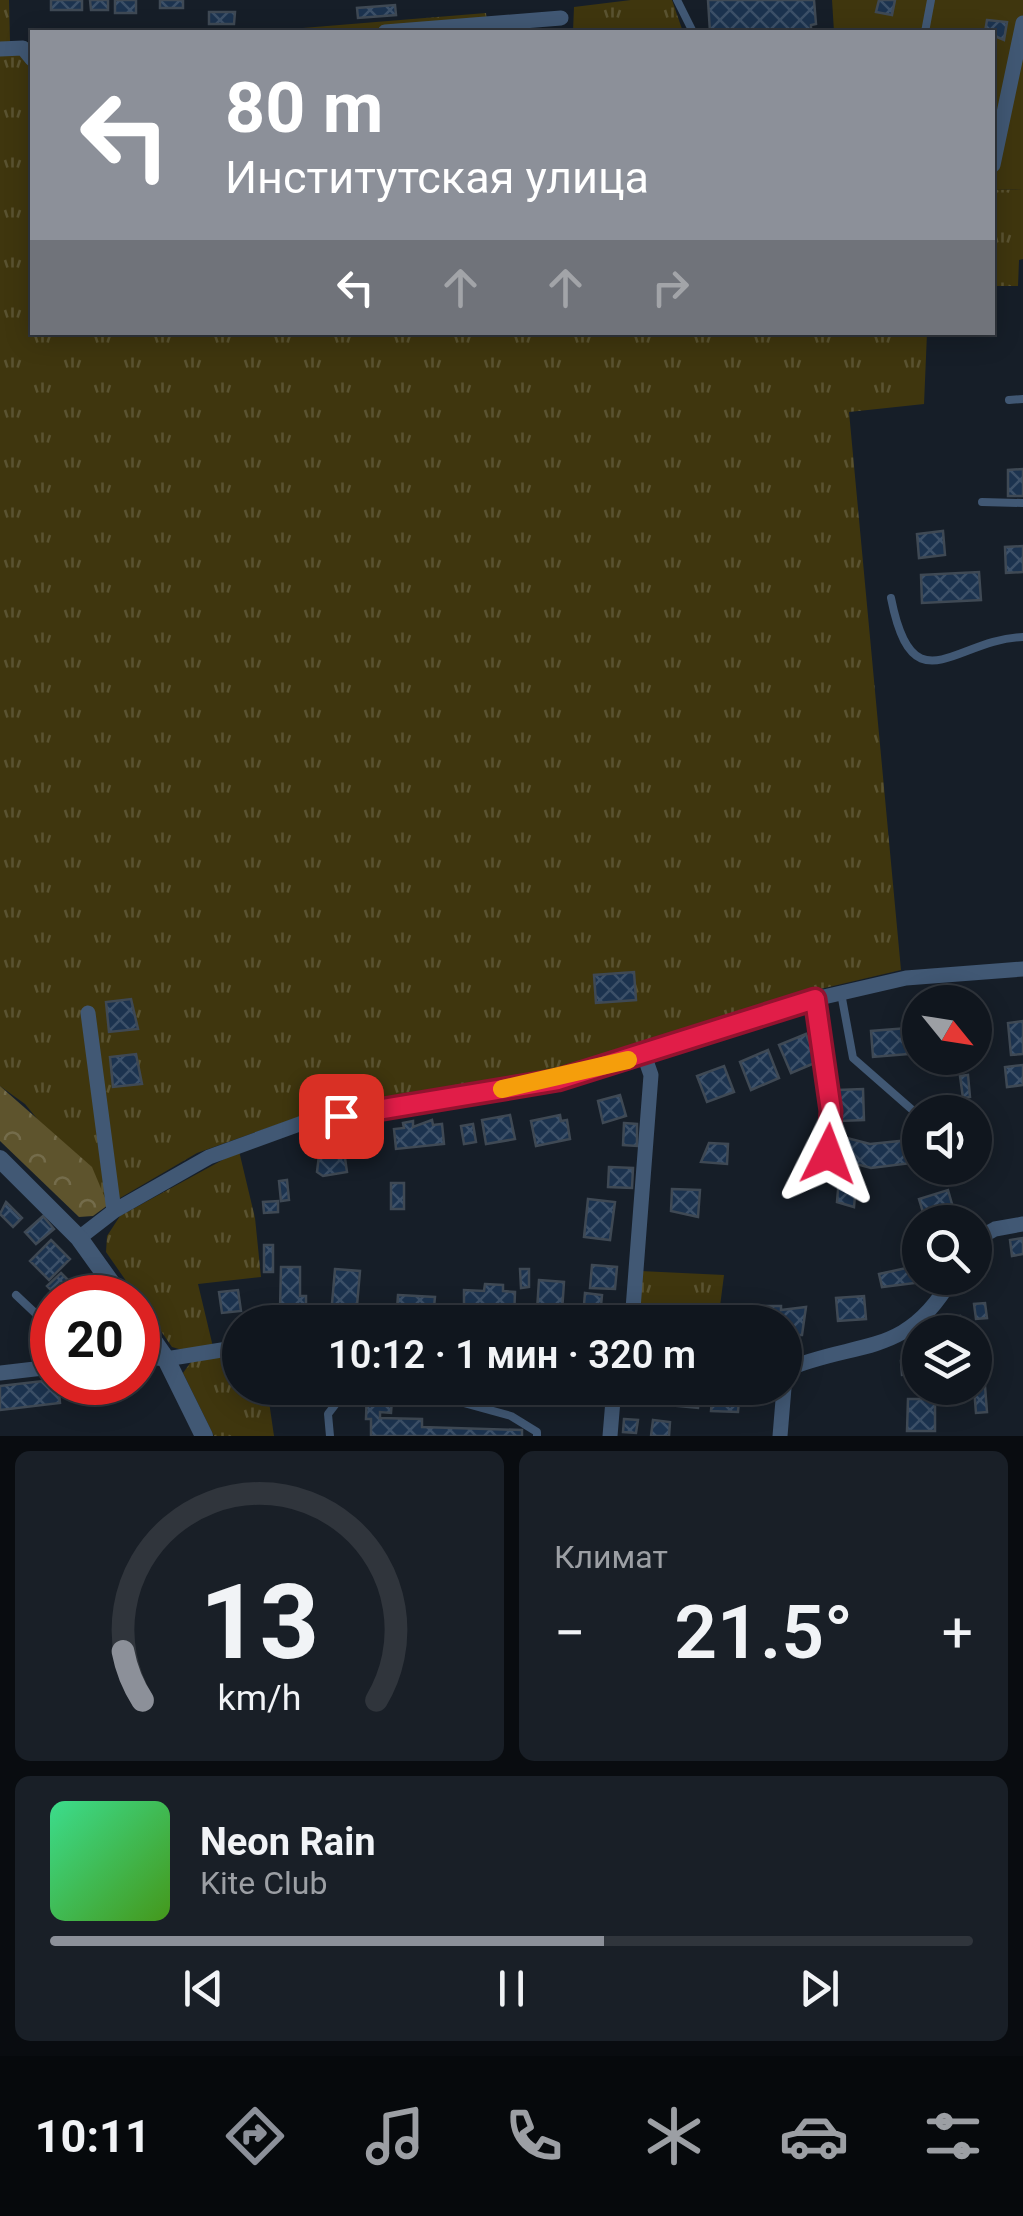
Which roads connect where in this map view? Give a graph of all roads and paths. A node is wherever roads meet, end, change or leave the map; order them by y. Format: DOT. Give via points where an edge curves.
graph roads {
  1 [pos="677,0"];
  2 [pos="931,0"];
  3 [pos="561,18"];
  4 [pos="1023,23"];
  5 [pos="410,30"];
  6 [pos="692,30"];
  7 [pos="925,30"];
  8 [pos="0,49"];
  9 [pos="30,57"];
  10 [pos="995,151"];
  11 [pos="1023,399"];
  12 [pos="1009,400"];
  13 [pos="982,502"];
  14 [pos="1023,503"];
  15 [pos="891,598"];
  16 [pos="1023,637"];
  17 [pos="1023,969"];
  18 [pos="841,993"];
  19 [pos="815,999"];
  20 [pos="88,1013"];
  21 [pos="644,1055"];
  22 [pos="902,1101"];
  23 [pos="0,1159"];
  24 [pos="836,1167"];
  25 [pos="114,1210"];
  26 [pos="1023,1224"];
  27 [pos="992,1230"];
  28 [pos="79,1238"];
  29 [pos="106,1275"];
  30 [pos="16,1294"];
  31 [pos="940,1295"];
  32 [pos="633,1305"];
  33 [pos="30,1308"];
  34 [pos="222,1349"];
  35 [pos="160,1350"];
  36 [pos="160,1358"];
  37 [pos="166,1358"];
  38 [pos="802,1365"];
  39 [pos="30,1369"];
  40 [pos="0,1372"];
  41 [pos="335,1405"];
  42 [pos="471,1405"];
  43 [pos="613,1405"];
  44 [pos="783,1405"];
  45 [pos="204,1436"];
  46 [pos="330,1436"];
  47 [pos="536,1436"];
  48 [pos="610,1436"];
  49 [pos="780,1436"];
  1 -- 6 [label="lane"];
  2 -- 7 [label="lane"];
  3 -- 5 [label="street"];
  4 -- 10 [label="street"];
  8 -- 9 [label="street" via="23,48"];
  11 -- 12 [label="lane"];
  13 -- 14 [label="lane"];
  15 -- 16 [label="lane" via="898,636 915,656 932,662"];
  17 -- 18 [label="street" via="906,978"];
  18 -- 19 [label="street"];
  18 -- 22 [label="lane" via="853,1058"];
  19 -- 21 [label="street"];
  19 -- 24 [label="lane" via="831,1111 828,1154"];
  20 -- 25 [label="street"];
  21 -- 25 [label="street" via="558,1080 305,1122 209,1157"];
  21 -- 32 [label="street" via="650,1092"];
  23 -- 28 [label="street"];
  25 -- 28 [label="street"];
  26 -- 27 [label="street"];
  28 -- 29 [label="street"];
  30 -- 33 [label="lane"];
  31 -- 38 [label="street" via="898,1337"];
  34 -- 37 [label="street"];
  35 -- 37 [label="street"];
  36 -- 37 [label="street"];
  37 -- 45 [label="street"];
  39 -- 40 [label="street"];
  41 -- 46 [label="lane" via="328,1414"];
  42 -- 47 [label="lane" via="511,1416"];
  43 -- 48 [label="street"];
  44 -- 49 [label="street"];
}
